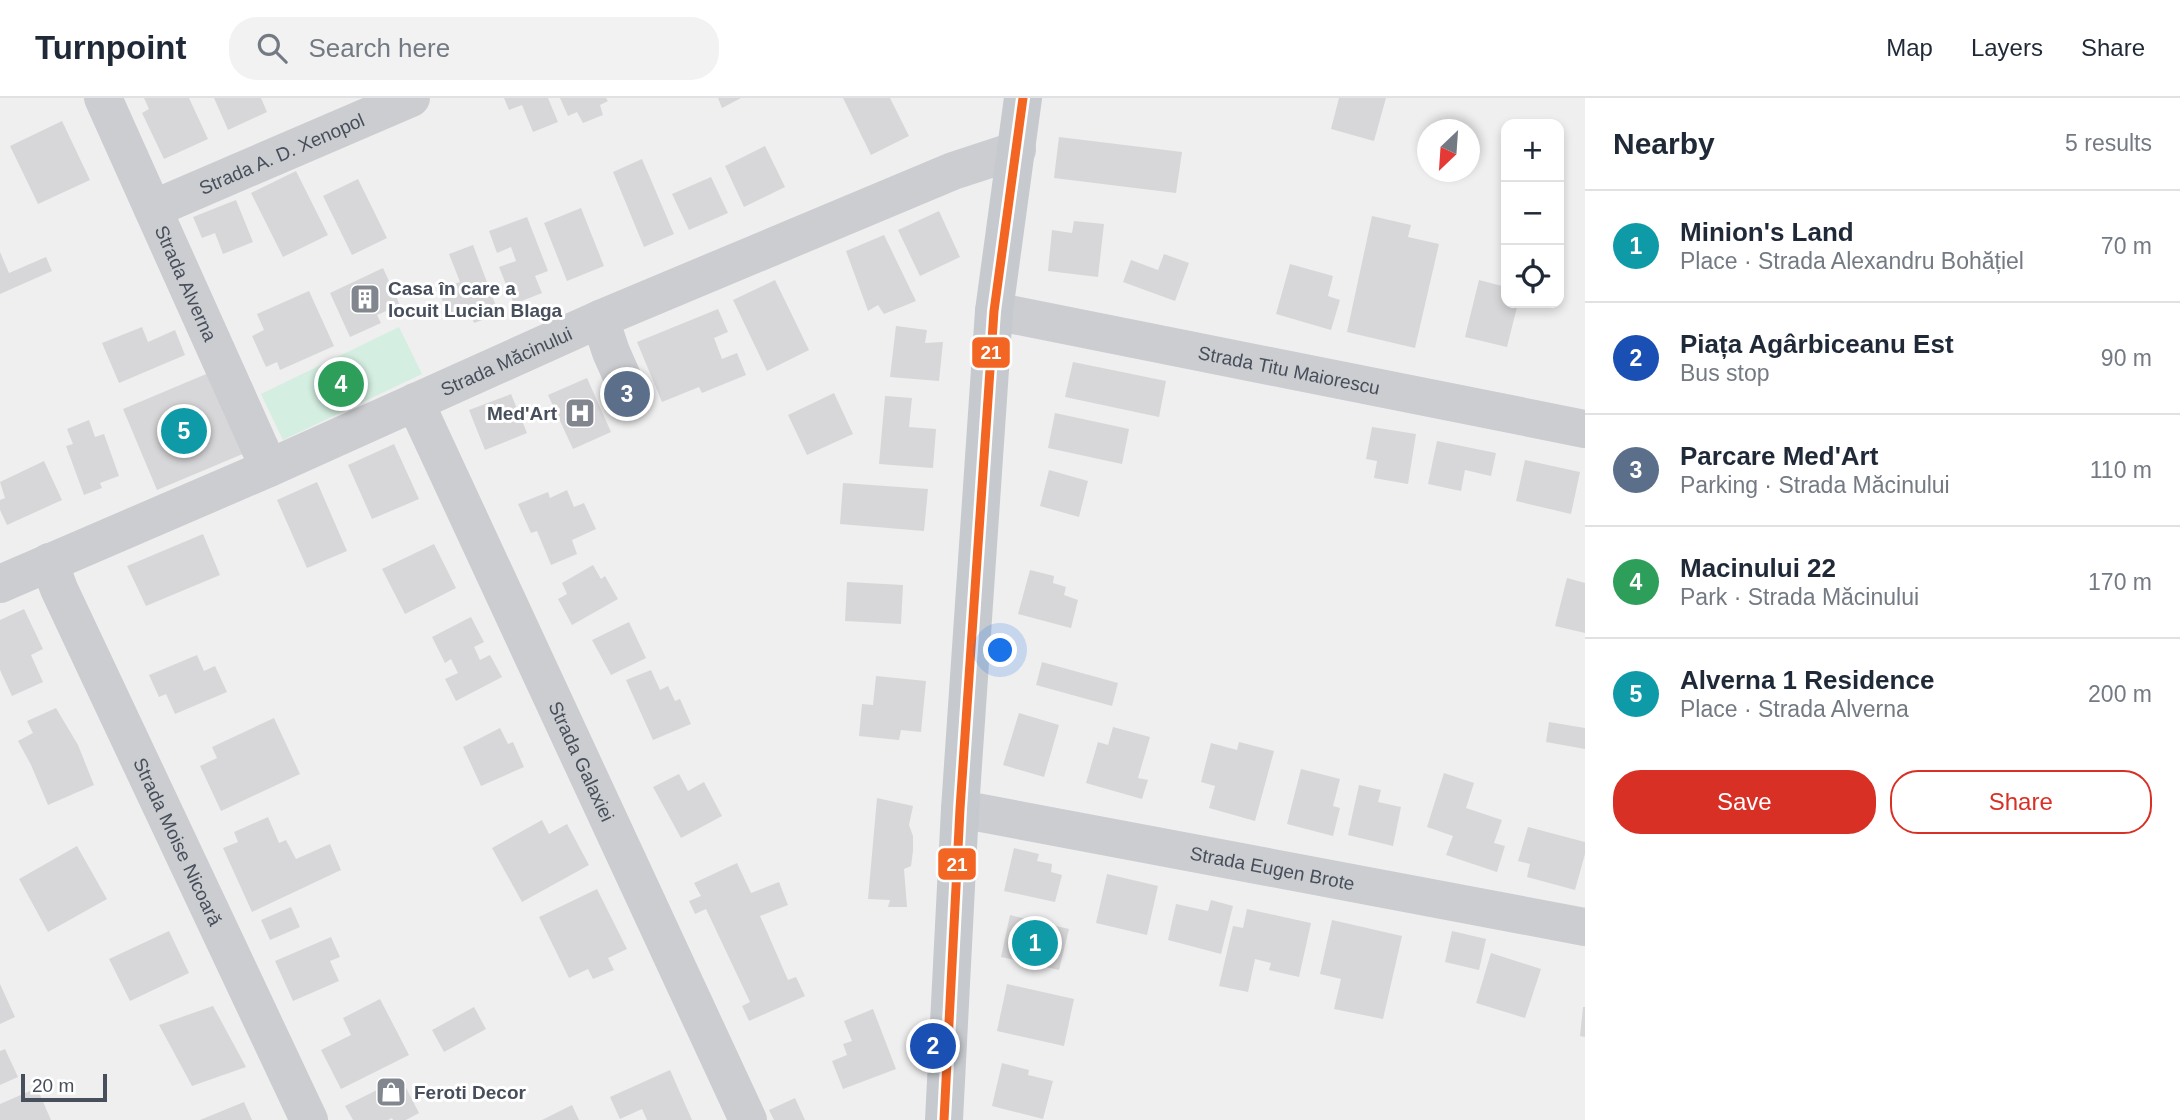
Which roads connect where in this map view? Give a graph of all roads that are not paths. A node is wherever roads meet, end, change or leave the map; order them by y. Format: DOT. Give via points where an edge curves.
graph roads {
  1 [pos="103,98"];
  2 [pos="411,98"];
  3 [pos="1024,98"];
  4 [pos="1017,150"];
  5 [pos="153,209"];
  6 [pos="995,311"];
  7 [pos="600,319"];
  8 [pos="627,388"];
  9 [pos="415,402"];
  10 [pos="1585,429"];
  11 [pos="269,468"];
  12 [pos="50,562"];
  13 [pos="0,584"];
  14 [pos="961,808"];
  15 [pos="1585,927"];
  16 [pos="309,1120"];
  17 [pos="748,1120"];
  18 [pos="944,1120"];
  1 -- 5 [label="street, Strada Alverna"];
  2 -- 5 [label="street, Strada A. D. Xenopol"];
  3 -- 4 [label="main road"];
  4 -- 6 [label="main road"];
  4 -- 7 [label="street, Strada Măcinului" via="953,171"];
  5 -- 11 [label="street, Strada Alverna"];
  6 -- 10 [label="street, Strada Titu Maiorescu"];
  6 -- 14 [label="main road"];
  7 -- 8 [label="street"];
  7 -- 9 [label="street, Strada Măcinului"];
  9 -- 11 [label="street, Strada Măcinului"];
  9 -- 17 [label="street, Strada Galaxiei"];
  11 -- 12 [label="street, Strada Măcinului"];
  12 -- 13 [label="street, Strada Măcinului"];
  12 -- 16 [label="street, Strada Moise Nicoară"];
  14 -- 15 [label="street, Strada Eugen Brote"];
  14 -- 18 [label="main road"];
}
